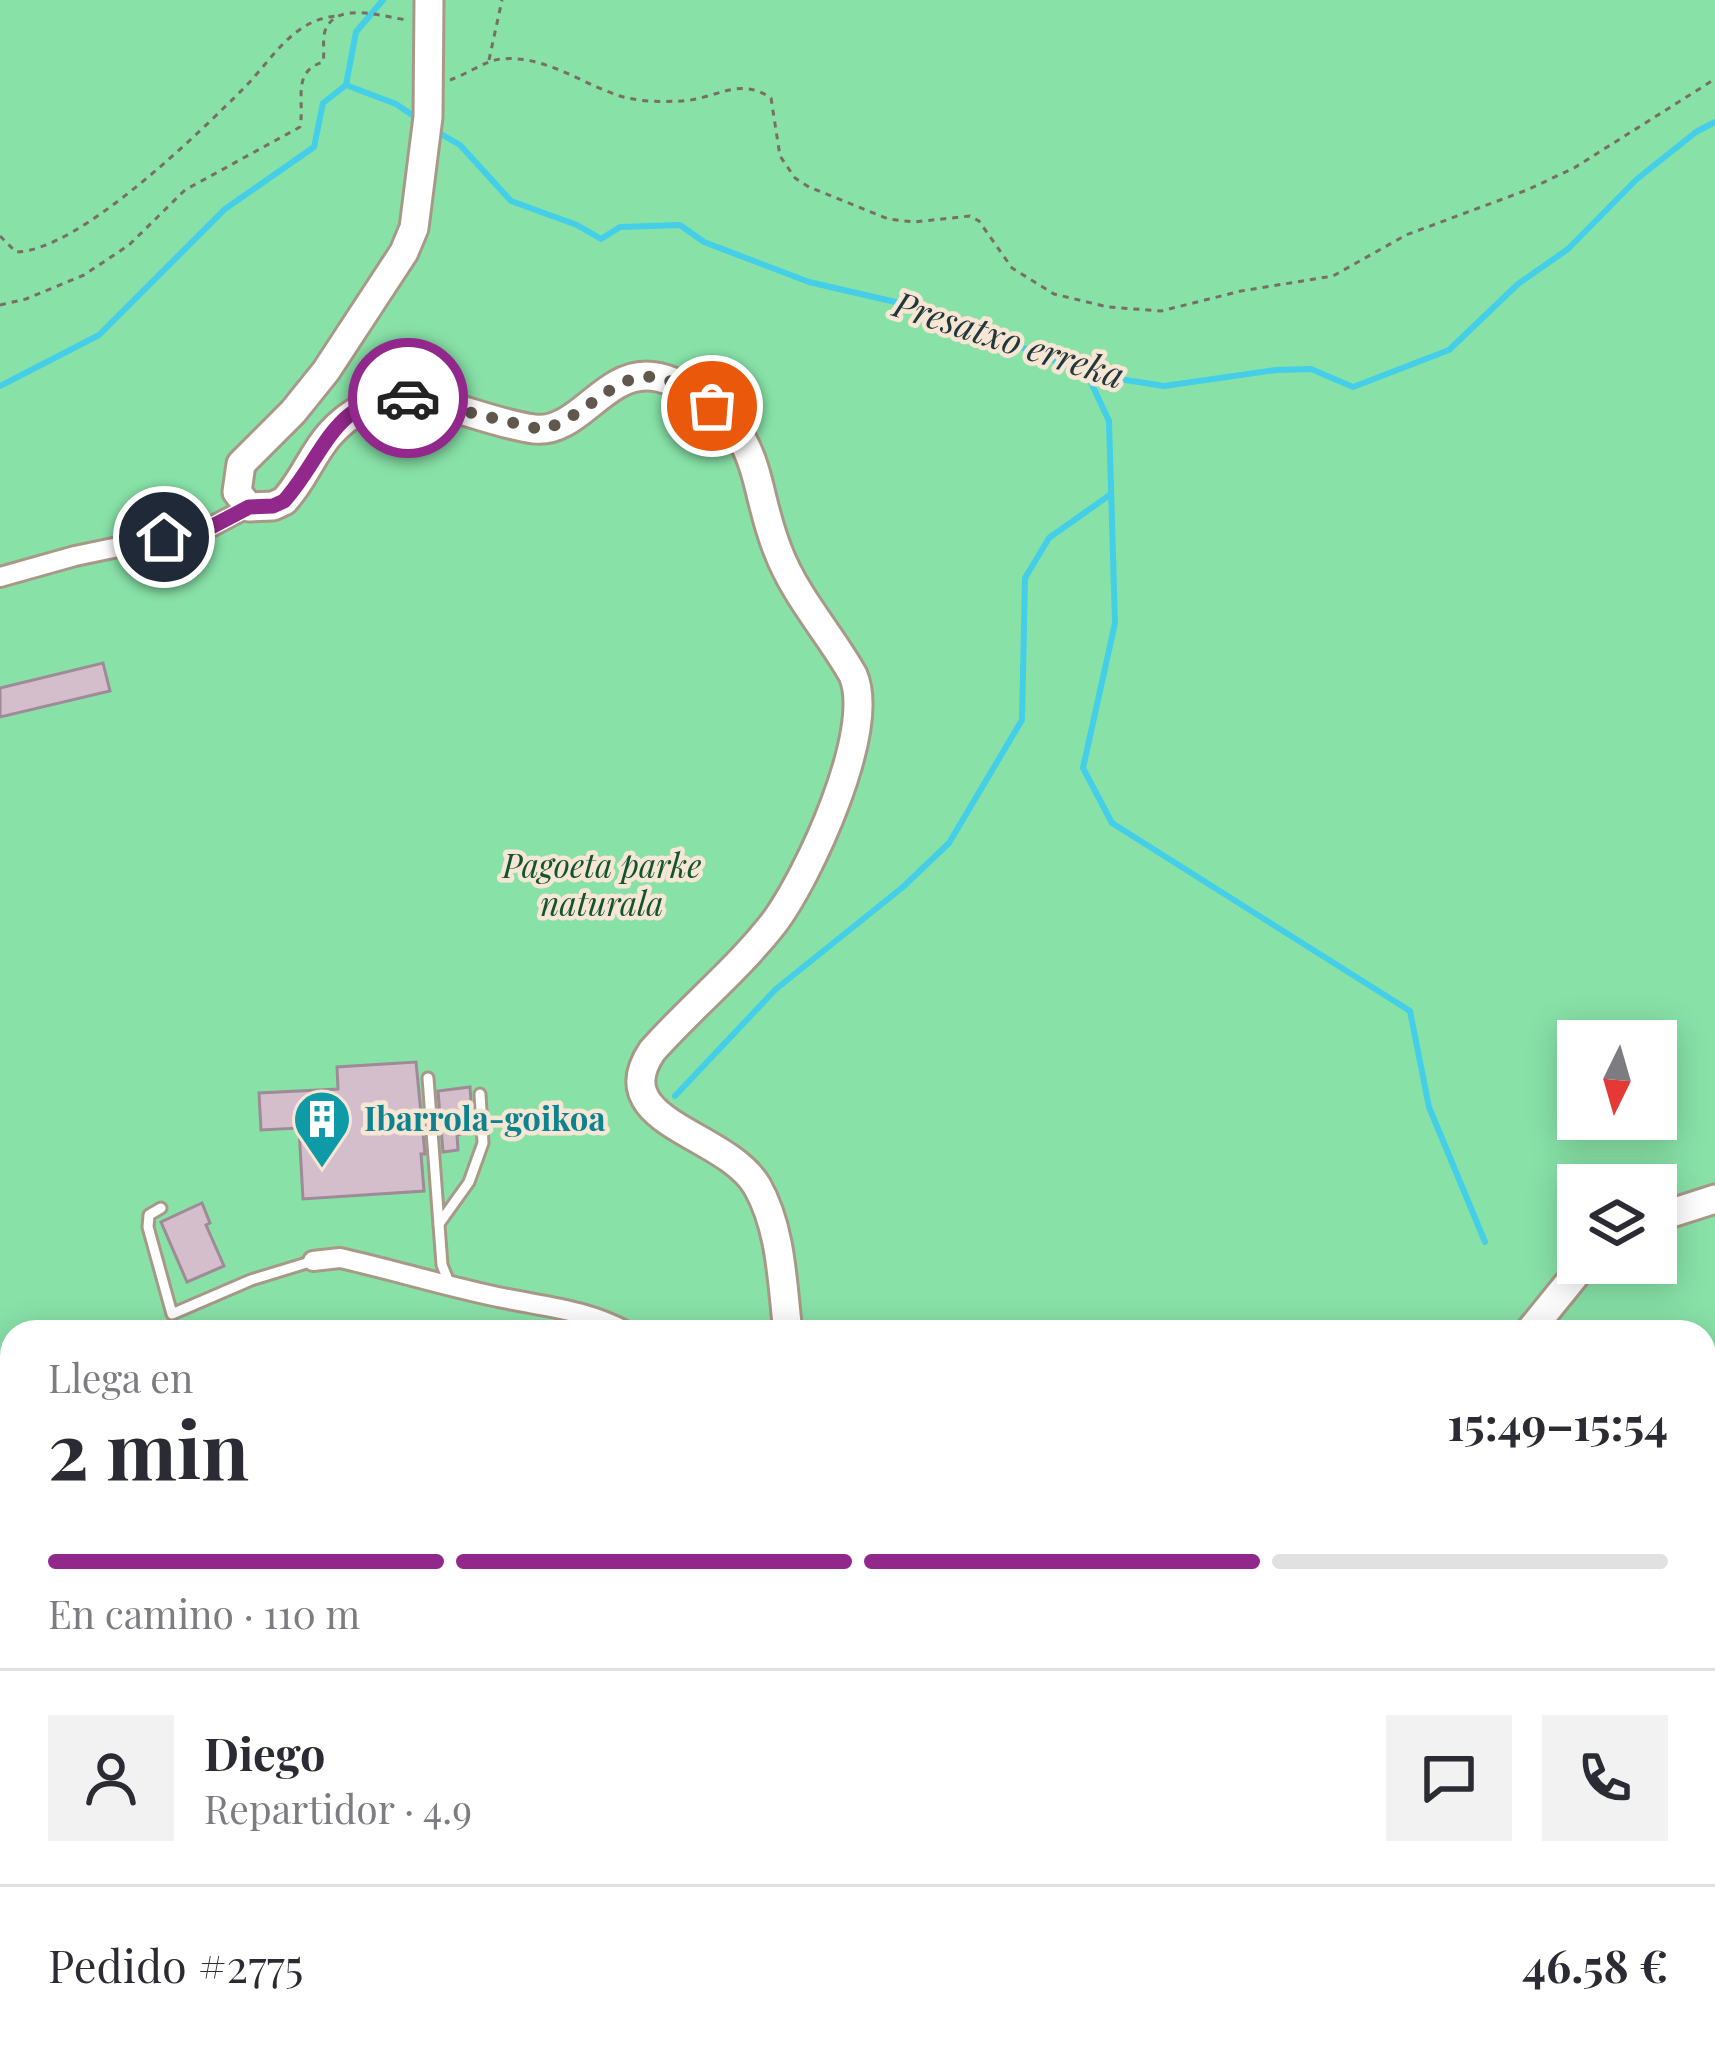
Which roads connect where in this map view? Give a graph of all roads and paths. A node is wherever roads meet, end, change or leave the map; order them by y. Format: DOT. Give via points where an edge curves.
graph roads {
  1 [pos="429,0"];
  2 [pos="502,0"];
  3 [pos="381,13"];
  4 [pos="338,16"];
  5 [pos="489,62"];
  6 [pos="1715,79"];
  7 [pos="431,118"];
  8 [pos="0,236"];
  9 [pos="0,305"];
  10 [pos="249,507"];
  11 [pos="0,577"];
  12 [pos="428,1078"];
  13 [pos="480,1094"];
  14 [pos="1715,1198"];
  15 [pos="161,1208"];
  16 [pos="1677,1211"];
  17 [pos="439,1224"];
  18 [pos="313,1261"];
  19 [pos="1568,1284"];
  20 [pos="450,1285"];
  21 [pos="172,1314"];
  22 [pos="162,1320"];
  23 [pos="605,1320"];
  24 [pos="786,1320"];
  25 [pos="1538,1320"];
  1 -- 7 [label="street"];
  2 -- 5 [label="path"];
  3 -- 4 [label="path"];
  4 -- 8 [label="path" via="303,25 182,148 100,214 34,252 16,252"];
  4 -- 9 [label="path" via="325,29 323,62 300,81 300,127 185,190 139,237 84,275"];
  5 -- 6 [label="path" via="541,64 642,100 759,90 771,98 780,157 809,188 888,219 970,216 1012,268 1054,294 1161,311 1333,276 1406,235 1574,168"];
  5 -- 7 [label="path"];
  7 -- 10 [label="street" via="404,253 326,371 242,464 237,492"];
  10 -- 11 [label="street" via="209,528"];
  10 -- 24 [label="street" via="284,501 339,425 390,398 544,430 614,384 657,377 708,402 746,442 778,552 855,679 860,718 847,770 790,898 652,1051 641,1085 655,1114 723,1151 756,1184 776,1236"];
  12 -- 17 [label="lane"];
  13 -- 17 [label="lane" via="483,1143 469,1182"];
  14 -- 16 [label="street"];
  15 -- 21 [label="lane" via="148,1215 148,1227"];
  17 -- 20 [label="lane"];
  18 -- 20 [label="street" via="340,1258"];
  18 -- 21 [label="lane"];
  19 -- 25 [label="street"];
  20 -- 23 [label="street"];
  21 -- 22 [label="path"];
}
